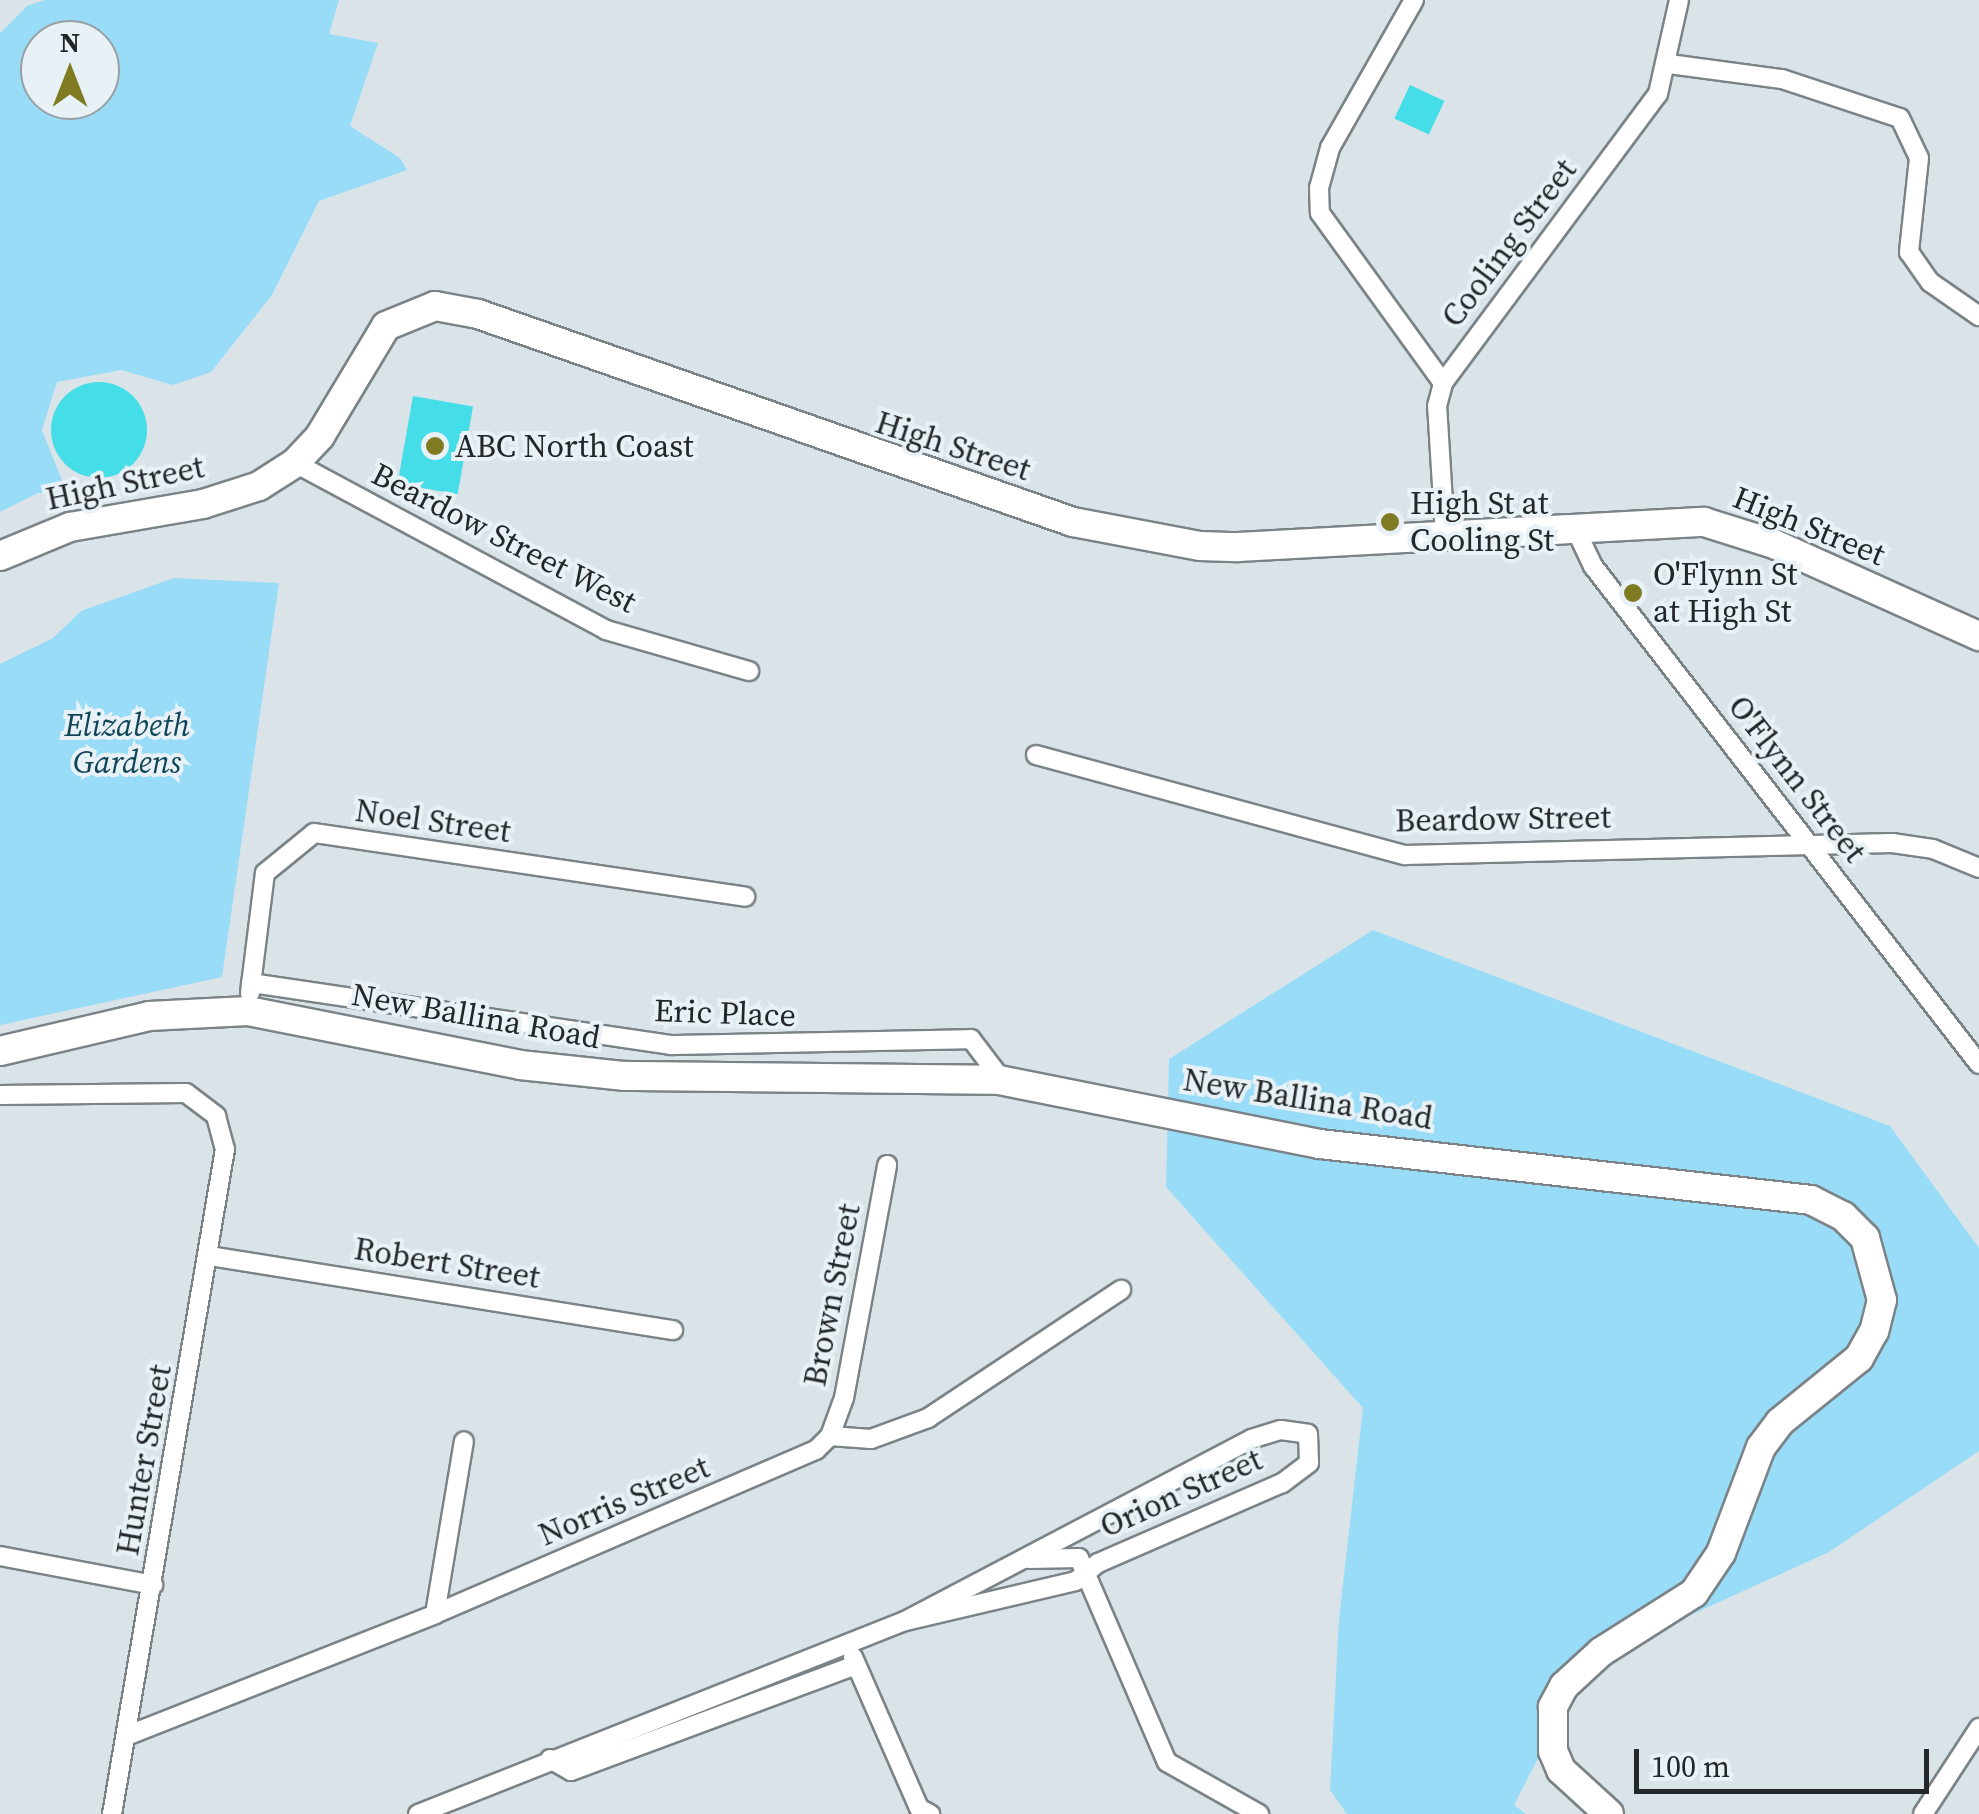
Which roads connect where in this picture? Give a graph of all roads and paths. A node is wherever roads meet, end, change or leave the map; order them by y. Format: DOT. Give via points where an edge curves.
graph roads {
  1 [pos="1414,0"];
  2 [pos="1680,0"];
  3 [pos="1669,64"];
  4 [pos="1979,316"];
  5 [pos="1443,384"];
  6 [pos="295,463"];
  7 [pos="1575,528"];
  8 [pos="1445,535"];
  9 [pos="0,556"];
  10 [pos="1979,636"];
  11 [pos="748,671"];
  12 [pos="1036,755"];
  13 [pos="1810,844"];
  14 [pos="1979,868"];
  15 [pos="744,897"];
  16 [pos="251,983"];
  17 [pos="248,1011"];
  18 [pos="0,1051"];
  19 [pos="1979,1064"];
  20 [pos="1002,1080"];
  21 [pos="0,1095"];
  22 [pos="887,1165"];
  23 [pos="210,1256"];
  24 [pos="1121,1290"];
  25 [pos="674,1330"];
  26 [pos="830,1436"];
  27 [pos="464,1441"];
  28 [pos="0,1556"];
  29 [pos="1020,1560"];
  30 [pos="1088,1569"];
  31 [pos="152,1586"];
  32 [pos="435,1614"];
  33 [pos="905,1621"];
  34 [pos="847,1643"];
  35 [pos="856,1664"];
  36 [pos="1979,1728"];
  37 [pos="126,1736"];
  38 [pos="550,1759"];
  39 [pos="112,1814"];
  40 [pos="418,1814"];
  41 [pos="930,1814"];
  42 [pos="1259,1814"];
  43 [pos="1609,1814"];
  44 [pos="1923,1814"];
  1 -- 5 [label="street" via="1330,148 1318,188 1320,213"];
  2 -- 3 [label="street, Cooling Street"];
  3 -- 4 [label="street" via="1782,79 1900,118 1920,158 1910,252 1930,282"];
  3 -- 5 [label="street, Cooling Street" via="1648,109"];
  5 -- 8 [label="street" via="1437,406"];
  6 -- 8 [label="street, High Street" via="320,436 386,326 435,306 460,308 1073,522 1200,546"];
  6 -- 9 [label="street, High Street" via="233,495 70,527"];
  6 -- 11 [label="street, Beardow Street West" via="606,630"];
  7 -- 8 [label="street, High Street"];
  7 -- 10 [label="street, High Street" via="1704,522 1745,532"];
  7 -- 13 [label="street, O'Flynn Street" via="1593,566"];
  12 -- 13 [label="street, Beardow Street" via="1405,855"];
  13 -- 14 [label="street, Beardow Street" via="1912,846"];
  13 -- 19 [label="street, O'Flynn Street"];
  15 -- 16 [label="street, Noel Street" via="314,834 265,872"];
  16 -- 17 [label="street, Noel Street"];
  16 -- 20 [label="street, Eric Place" via="671,1046 970,1039"];
  17 -- 18 [label="street, New Ballina Road" via="149,1016"];
  17 -- 20 [label="street, New Ballina Road" via="520,1065 625,1076"];
  20 -- 43 [label="street, New Ballina Road" via="1320,1144 1775,1193 1843,1216 1865,1238 1882,1300 1859,1358 1780,1422 1760,1447 1721,1554 1694,1592 1576,1671 1553,1707 1553,1752 1562,1770"];
  21 -- 23 [label="street, Hunter Street" via="174,1090 197,1096 216,1116 226,1149"];
  22 -- 26 [label="street, Brown Street" via="844,1398"];
  23 -- 25 [label="street, Robert Street"];
  23 -- 31 [label="street, Hunter Street"];
  24 -- 26 [label="street" via="928,1418 870,1438"];
  26 -- 32 [label="street, Norris Street" via="799,1460"];
  27 -- 32 [label="street"];
  28 -- 31 [label="street"];
  29 -- 30 [label="street" via="1062,1554 1079,1558"];
  29 -- 30 [label="street, Orion Street" via="1252,1439 1281,1430 1308,1434 1309,1463 1282,1484"];
  29 -- 33 [label="street, Orion Street"];
  30 -- 33 [label="street, Orion Street" via="1076,1580"];
  30 -- 42 [label="street" via="1168,1762"];
  31 -- 37 [label="street, Hunter Street"];
  32 -- 37 [label="street, Norris Street"];
  33 -- 34 [label="street, Orion Street"];
  34 -- 35 [label="street"];
  34 -- 38 [label="street, Orion Street"];
  35 -- 38 [label="street" via="571,1771"];
  35 -- 41 [label="street" via="919,1808"];
  36 -- 44 [label="street"];
  37 -- 39 [label="street, Hunter Street"];
  38 -- 40 [label="street, Orion Street"];
}
